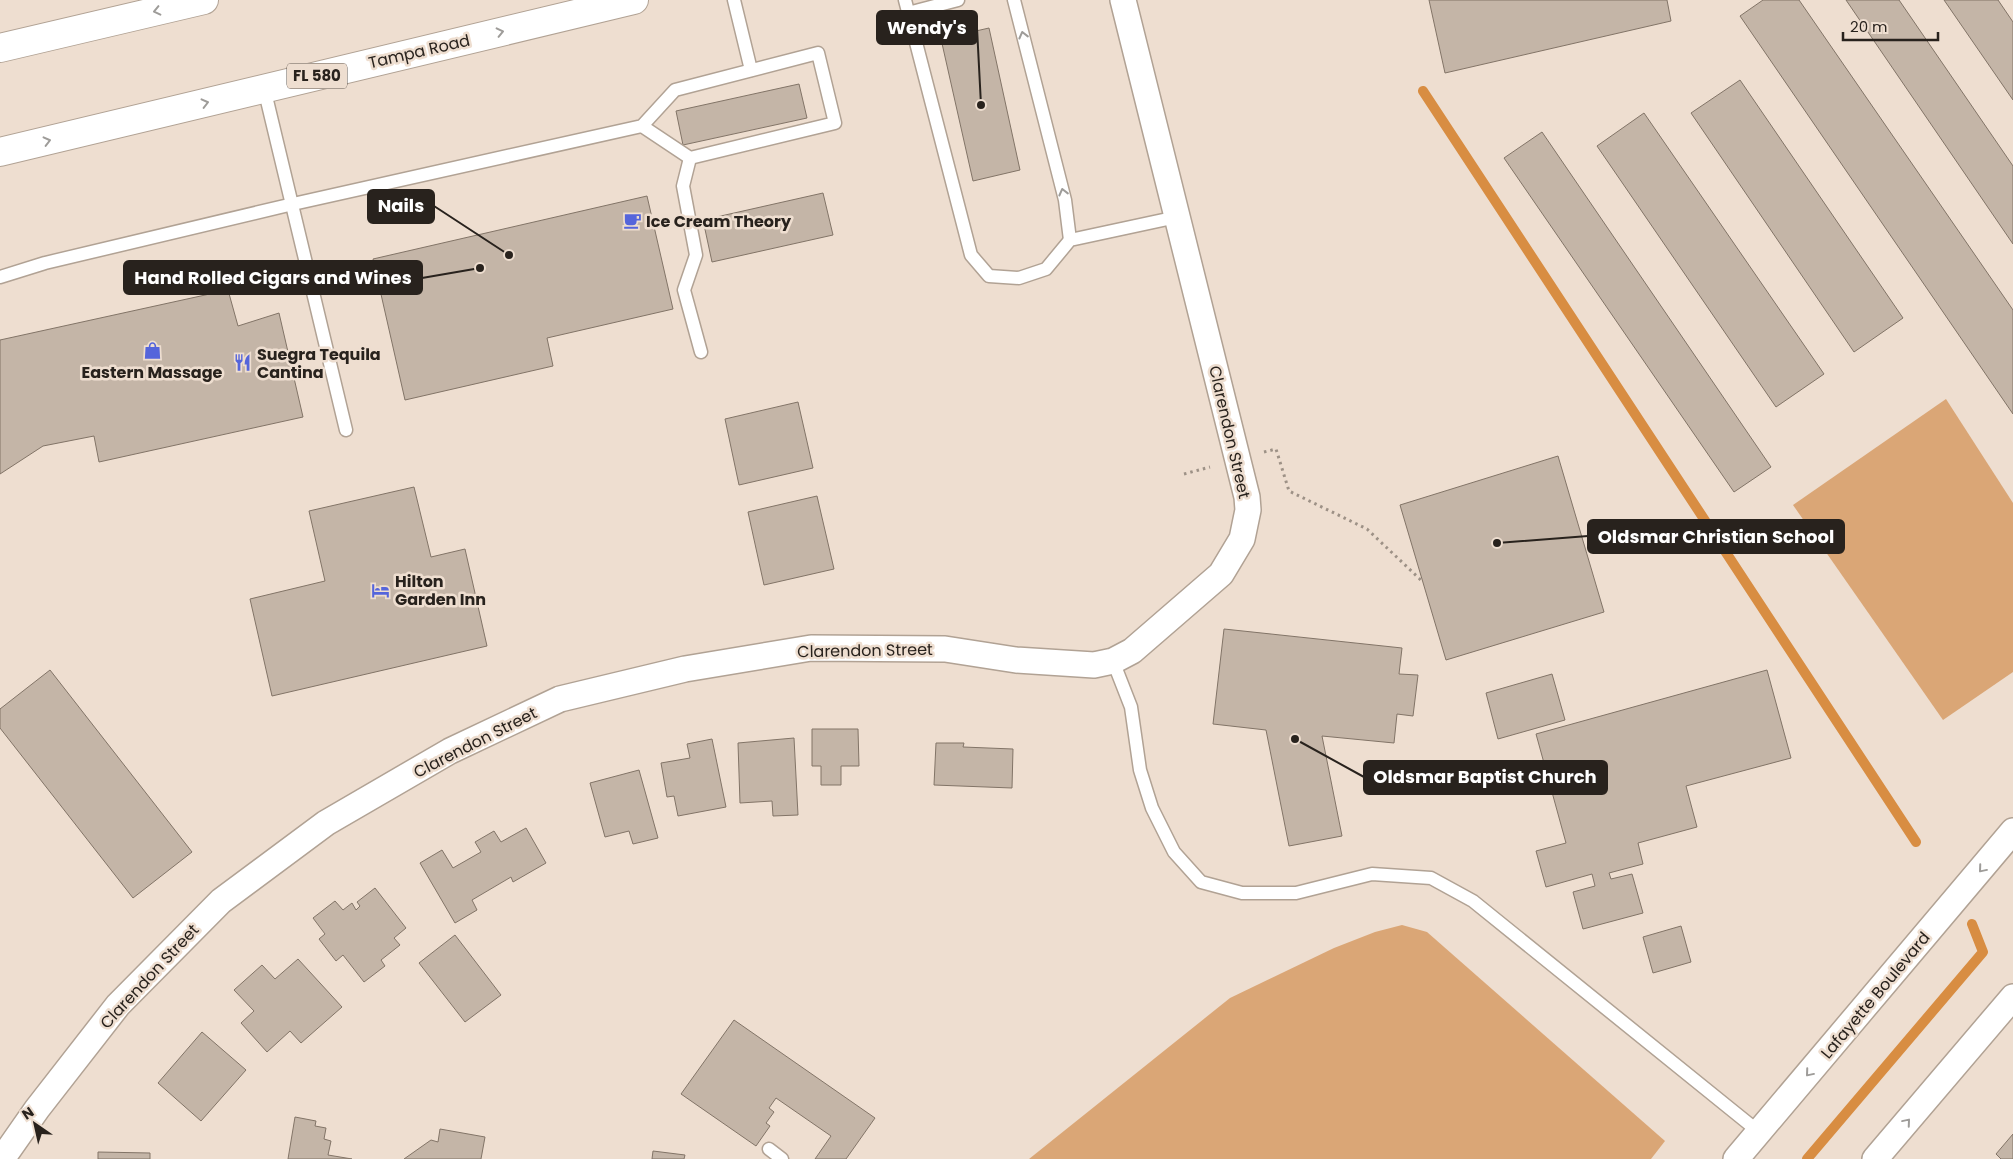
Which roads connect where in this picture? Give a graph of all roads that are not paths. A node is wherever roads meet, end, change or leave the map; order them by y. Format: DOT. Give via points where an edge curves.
graph roads {
  1 [pos="204,0"];
  2 [pos="634,0"];
  3 [pos="734,0"];
  4 [pos="905,0"];
  5 [pos="958,0"];
  6 [pos="1014,0"];
  7 [pos="1123,0"];
  8 [pos="908,13"];
  9 [pos="0,48"];
  10 [pos="751,70"];
  11 [pos="264,88"];
  12 [pos="642,126"];
  13 [pos="0,152"];
  14 [pos="690,158"];
  15 [pos="293,204"];
  16 [pos="1178,217"];
  17 [pos="1070,240"];
  18 [pos="0,277"];
  19 [pos="700,352"];
  20 [pos="346,430"];
  21 [pos="1113,661"];
  22 [pos="2013,831"];
  23 [pos="2013,996"];
  24 [pos="1759,1132"];
  25 [pos="768,1149"];
  26 [pos="2,1159"];
  27 [pos="782,1159"];
  28 [pos="1736,1159"];
  29 [pos="1875,1159"];
  1 -- 9 [label="main road, one-way"];
  11 -- 2 [label="main road, Tampa Road / FL 580, one-way"];
  3 -- 10 [label="lane"];
  4 -- 8 [label="lane"];
  5 -- 8 [label="lane"];
  17 -- 6 [label="lane, one-way" via="1065,200"];
  7 -- 16 [label="street, Clarendon Street"];
  8 -- 17 [label="lane" via="971,254 989,276 1019,278 1046,269"];
  10 -- 12 [label="lane" via="675,90"];
  10 -- 14 [label="lane" via="818,53 835,123"];
  13 -- 11 [label="main road, Tampa Road / FL 580, one-way"];
  11 -- 15 [label="lane"];
  12 -- 14 [label="lane"];
  12 -- 15 [label="lane"];
  14 -- 19 [label="lane" via="683,186 696,255 684,290"];
  15 -- 18 [label="lane" via="45,263"];
  15 -- 20 [label="lane"];
  16 -- 17 [label="lane"];
  16 -- 21 [label="street, Clarendon Street" via="1248,510 1242,539 1221,574 1132,651"];
  21 -- 24 [label="lane" via="1131,707 1140,770 1152,808 1174,852 1201,882 1242,893 1296,893 1372,874 1431,878 1473,901"];
  21 -- 26 [label="street, Clarendon Street" via="1094,665 1016,660 945,649 811,648 685,669 560,699 450,752 326,823 221,901 118,1005"];
  22 -- 24 [label="street, Lafayette Boulevard, one-way"];
  29 -- 23 [label="street, one-way"];
  24 -- 28 [label="street, Lafayette Boulevard"];
  25 -- 27 [label="lane"];
}
